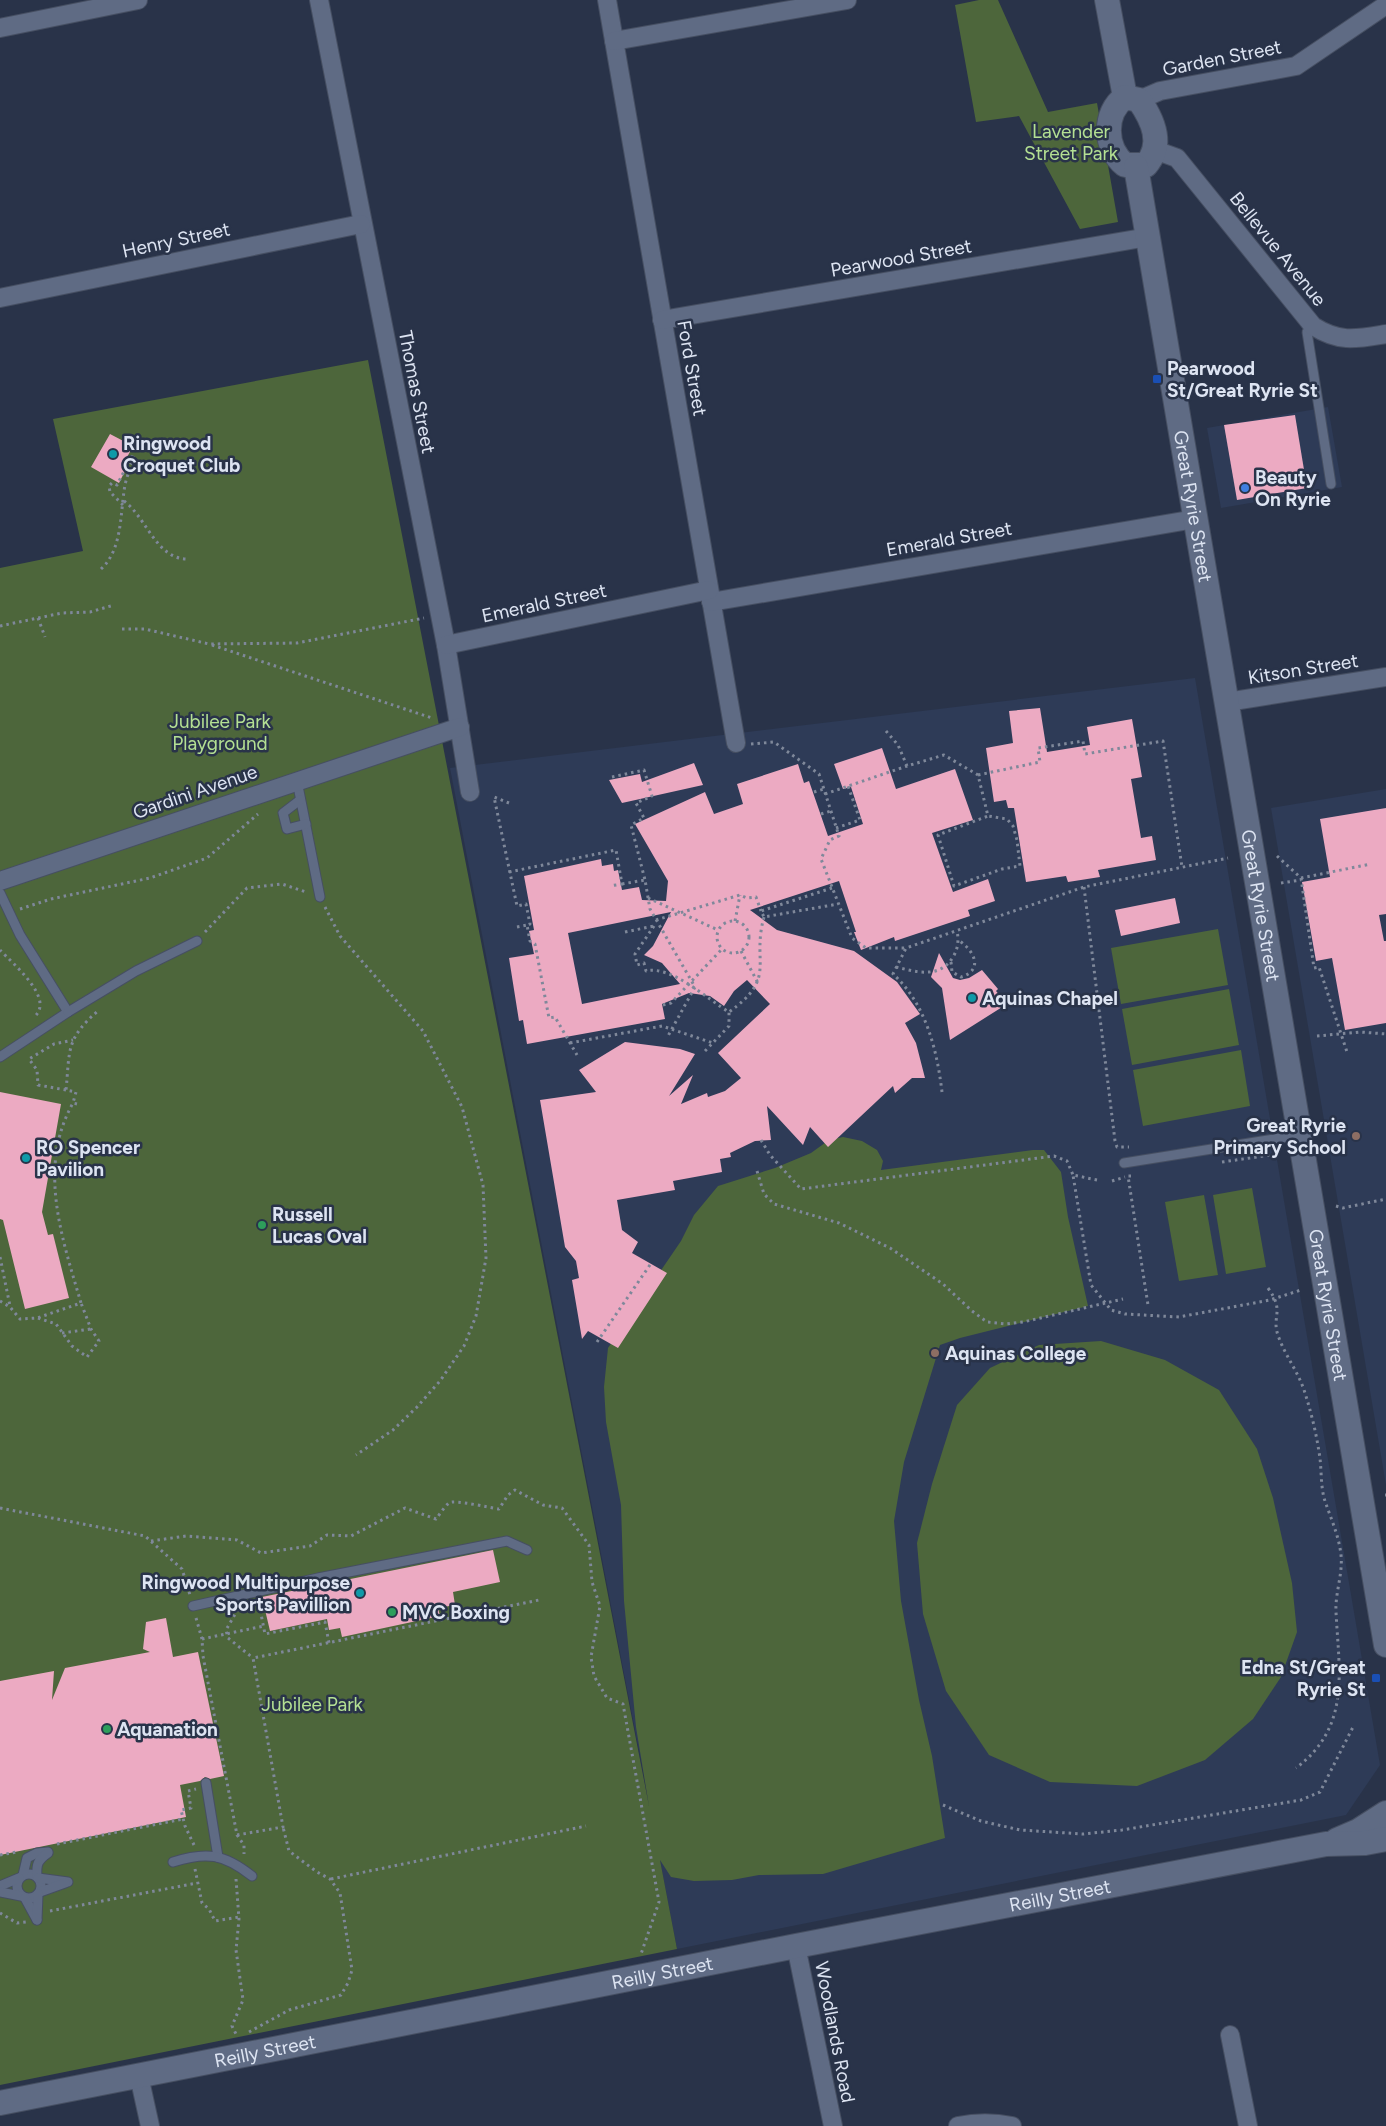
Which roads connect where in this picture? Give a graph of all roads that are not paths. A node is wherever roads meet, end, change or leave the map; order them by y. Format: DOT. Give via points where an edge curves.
graph roads {
  1 [pos="138,0"];
  2 [pos="319,0"];
  3 [pos="607,0"];
  4 [pos="847,0"];
  5 [pos="1107,0"];
  6 [pos="1386,5"];
  7 [pos="0,28"];
  8 [pos="614,41"];
  9 [pos="1132,98"];
  10 [pos="1155,150"];
  11 [pos="1136,166"];
  12 [pos="362,224"];
  13 [pos="1148,237"];
  14 [pos="0,298"];
  15 [pos="662,320"];
  16 [pos="1313,326"];
  17 [pos="1386,334"];
  18 [pos="1331,484"];
  19 [pos="1195,519"];
  20 [pos="710,596"];
  21 [pos="446,645"];
  22 [pos="1386,677"];
  23 [pos="1227,702"];
  24 [pos="460,727"];
  25 [pos="736,746"];
  26 [pos="297,781"];
  27 [pos="470,792"];
  28 [pos="300,800"];
  29 [pos="306,824"];
  30 [pos="0,881"];
  31 [pos="0,893"];
  32 [pos="320,897"];
  33 [pos="197,941"];
  34 [pos="68,1012"];
  35 [pos="0,1057"];
  36 [pos="1300,1134"];
  37 [pos="1124,1163"];
  38 [pos="527,1550"];
  39 [pos="193,1606"];
  40 [pos="1386,1645"];
  41 [pos="206,1783"];
  42 [pos="1386,1813"];
  43 [pos="1386,1839"];
  44 [pos="1326,1844"];
  45 [pos="218,1857"];
  46 [pos="174,1862"];
  47 [pos="21,1876"];
  48 [pos="252,1876"];
  49 [pos="37,1877"];
  50 [pos="0,1886"];
  51 [pos="0,1892"];
  52 [pos="39,1893"];
  53 [pos="23,1897"];
  54 [pos="796,1946"];
  55 [pos="1230,2035"];
  56 [pos="139,2076"];
  57 [pos="0,2104"];
  58 [pos="150,2126"];
  59 [pos="833,2126"];
  60 [pos="958,2126"];
  61 [pos="1012,2126"];
  62 [pos="1248,2126"];
  1 -- 7 [label="street"];
  2 -- 12 [label="street, Thomas Street"];
  3 -- 8 [label="street, Ford Street"];
  4 -- 8 [label="street"];
  5 -- 9 [label="main road"];
  6 -- 9 [label="street, Garden Street" via="1296,66"];
  8 -- 15 [label="street, Ford Street"];
  9 -- 10 [label="main road" via="1153,123"];
  9 -- 11 [label="main road" via="1116,104 1109,135 1119,160 1125,165"];
  10 -- 11 [label="main road" via="1146,165"];
  10 -- 16 [label="street, Bellevue Avenue" via="1178,158"];
  11 -- 13 [label="main road, Great Ryrie Street"];
  12 -- 14 [label="street, Henry Street"];
  12 -- 21 [label="street, Thomas Street"];
  13 -- 15 [label="street, Pearwood Street"];
  13 -- 19 [label="main road, Great Ryrie Street"];
  15 -- 20 [label="street, Ford Street"];
  16 -- 17 [label="street, Bellevue Avenue" via="1328,336 1350,340"];
  16 -- 18 [label="lane" via="1307,332"];
  19 -- 20 [label="street, Emerald Street"];
  19 -- 23 [label="main road, Great Ryrie Street"];
  20 -- 21 [label="street, Emerald Street"];
  20 -- 25 [label="street, Ford Street"];
  21 -- 24 [label="street, Thomas Street"];
  22 -- 23 [label="street, Kitson Street"];
  23 -- 36 [label="main road, Great Ryrie Street"];
  24 -- 26 [label="street, Gardini Avenue"];
  24 -- 27 [label="street, Thomas Street"];
  26 -- 28 [label="lane"];
  26 -- 30 [label="street, Gardini Avenue"];
  28 -- 29 [label="lane"];
  28 -- 29 [label="lane" via="282,812 287,829"];
  29 -- 32 [label="lane"];
  31 -- 34 [label="lane" via="20,935"];
  33 -- 34 [label="lane" via="136,971"];
  34 -- 35 [label="lane"];
  36 -- 37 [label="lane"];
  36 -- 40 [label="main road, Great Ryrie Street"];
  38 -- 39 [label="lane" via="507,1541"];
  41 -- 45 [label="lane"];
  42 -- 44 [label="main road, Reilly Street" via="1358,1831"];
  43 -- 44 [label="main road, Reilly Street"];
  44 -- 54 [label="main road, Reilly Street"];
  45 -- 46 [label="lane" via="195,1855"];
  45 -- 48 [label="lane"];
  47 -- 49 [label="lane" via="30,1874"];
  47 -- 49 [label="lane" via="27,1858 48,1852 39,1859"];
  47 -- 50 [label="lane"];
  47 -- 53 [label="lane" via="16,1885"];
  49 -- 52 [label="lane" via="41,1885"];
  49 -- 52 [label="lane" via="68,1882"];
  51 -- 53 [label="lane"];
  52 -- 53 [label="lane" via="32,1898"];
  52 -- 53 [label="lane" via="37,1920"];
  54 -- 56 [label="main road, Reilly Street"];
  54 -- 59 [label="street, Woodlands Road"];
  55 -- 62 [label="street"];
  56 -- 57 [label="main road, Reilly Street"];
  56 -- 58 [label="street"];
  60 -- 61 [label="street" via="996,2122"];
}
